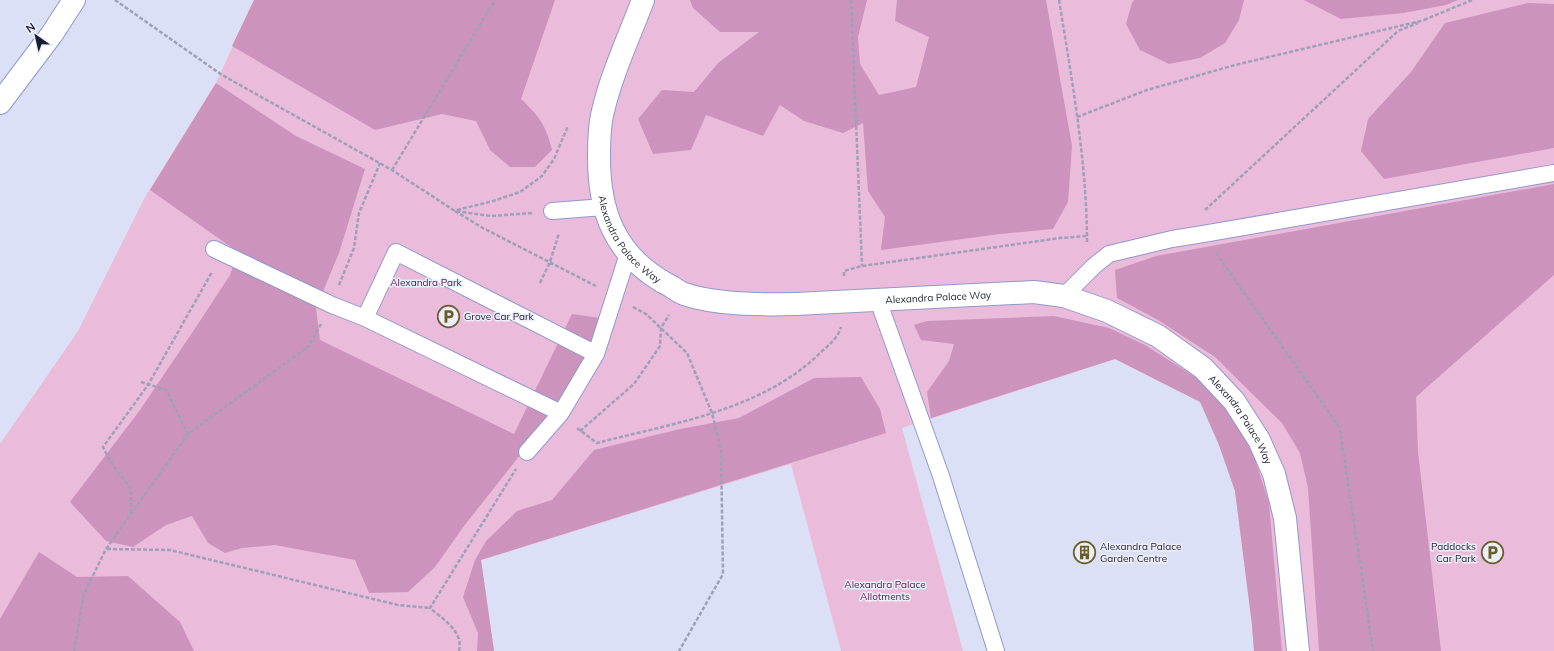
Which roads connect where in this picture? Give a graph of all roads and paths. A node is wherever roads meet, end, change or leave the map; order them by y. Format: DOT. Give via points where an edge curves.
graph roads {
  1 [pos="74,0"];
  2 [pos="115,0"];
  3 [pos="495,0"];
  4 [pos="643,0"];
  5 [pos="852,0"];
  6 [pos="1059,0"];
  7 [pos="1472,0"];
  8 [pos="1425,20"];
  9 [pos="0,103"];
  10 [pos="1077,117"];
  11 [pos="568,126"];
  12 [pos="380,163"];
  13 [pos="392,170"];
  14 [pos="1554,173"];
  15 [pos="604,207"];
  16 [pos="455,211"];
  17 [pos="552,211"];
  18 [pos="1202,213"];
  19 [pos="561,225"];
  20 [pos="1203,234"];
  21 [pos="218,251"];
  22 [pos="628,254"];
  23 [pos="550,262"];
  24 [pos="862,266"];
  25 [pos="844,271"];
  26 [pos="540,283"];
  27 [pos="614,296"];
  28 [pos="1064,296"];
  29 [pos="878,300"];
  30 [pos="332,306"];
  31 [pos="365,318"];
  32 [pos="843,323"];
  33 [pos="661,328"];
  34 [pos="596,354"];
  35 [pos="141,382"];
  36 [pos="148,385"];
  37 [pos="712,413"];
  38 [pos="561,414"];
  39 [pos="575,427"];
  40 [pos="580,431"];
  41 [pos="188,434"];
  42 [pos="527,452"];
  43 [pos="132,513"];
  44 [pos="106,550"];
  45 [pos="430,608"];
  46 [pos="74,651"];
  47 [pos="459,651"];
  48 [pos="679,651"];
  49 [pos="996,651"];
  50 [pos="1298,651"];
  51 [pos="1373,651"];
  1 -- 9 [label="street"];
  2 -- 12 [label="path" via="222,75"];
  3 -- 13 [label="path"];
  4 -- 15 [label="street, Alexandra Palace Way" via="602,112 599,177"];
  5 -- 24 [label="path"];
  6 -- 10 [label="path"];
  7 -- 8 [label="path"];
  8 -- 10 [label="path" via="1235,64 1147,90"];
  8 -- 18 [label="path" via="1398,31"];
  10 -- 24 [label="path" via="1087,236"];
  11 -- 16 [label="path" via="554,159 542,176 520,192"];
  12 -- 13 [label="path"];
  12 -- 30 [label="path" via="359,212 354,248"];
  13 -- 16 [label="path"];
  14 -- 20 [label="lane"];
  15 -- 17 [label="lane"];
  15 -- 22 [label="street, Alexandra Palace Way" via="614,232"];
  16 -- 17 [label="path" via="491,216"];
  16 -- 23 [label="path"];
  19 -- 23 [label="path"];
  20 -- 28 [label="lane" via="1109,254"];
  20 -- 51 [label="path" via="1340,428"];
  21 -- 30 [label="lane"];
  21 -- 36 [label="path"];
  22 -- 27 [label="lane"];
  22 -- 29 [label="street, Alexandra Palace Way" via="653,276 684,294 718,301 762,305"];
  23 -- 26 [label="path"];
  23 -- 27 [label="path"];
  24 -- 25 [label="path"];
  27 -- 33 [label="path" via="646,314"];
  27 -- 34 [label="lane"];
  28 -- 29 [label="street, Alexandra Palace Way" via="1034,292"];
  28 -- 50 [label="street, Alexandra Palace Way" via="1107,311 1158,336 1204,368 1234,401 1259,440 1274,474 1285,518"];
  29 -- 49 [label="lane" via="941,476"];
  30 -- 31 [label="lane"];
  30 -- 41 [label="path" via="309,346"];
  31 -- 34 [label="lane" via="396,252"];
  31 -- 38 [label="lane"];
  32 -- 37 [label="path" via="835,339 809,364 779,385 742,403"];
  33 -- 37 [label="path" via="687,353"];
  33 -- 40 [label="path" via="660,346 634,384"];
  34 -- 38 [label="lane"];
  35 -- 36 [label="path"];
  36 -- 41 [label="path" via="166,390"];
  36 -- 43 [label="path" via="103,447 131,489"];
  37 -- 40 [label="path" via="597,443"];
  37 -- 48 [label="path" via="721,450 723,574"];
  38 -- 42 [label="lane"];
  39 -- 40 [label="path"];
  41 -- 43 [label="path"];
  42 -- 45 [label="path"];
  43 -- 44 [label="path"];
  44 -- 45 [label="path" via="170,550 398,605"];
  44 -- 46 [label="path" via="84,594"];
  45 -- 47 [label="path" via="452,626 461,645"];
}
